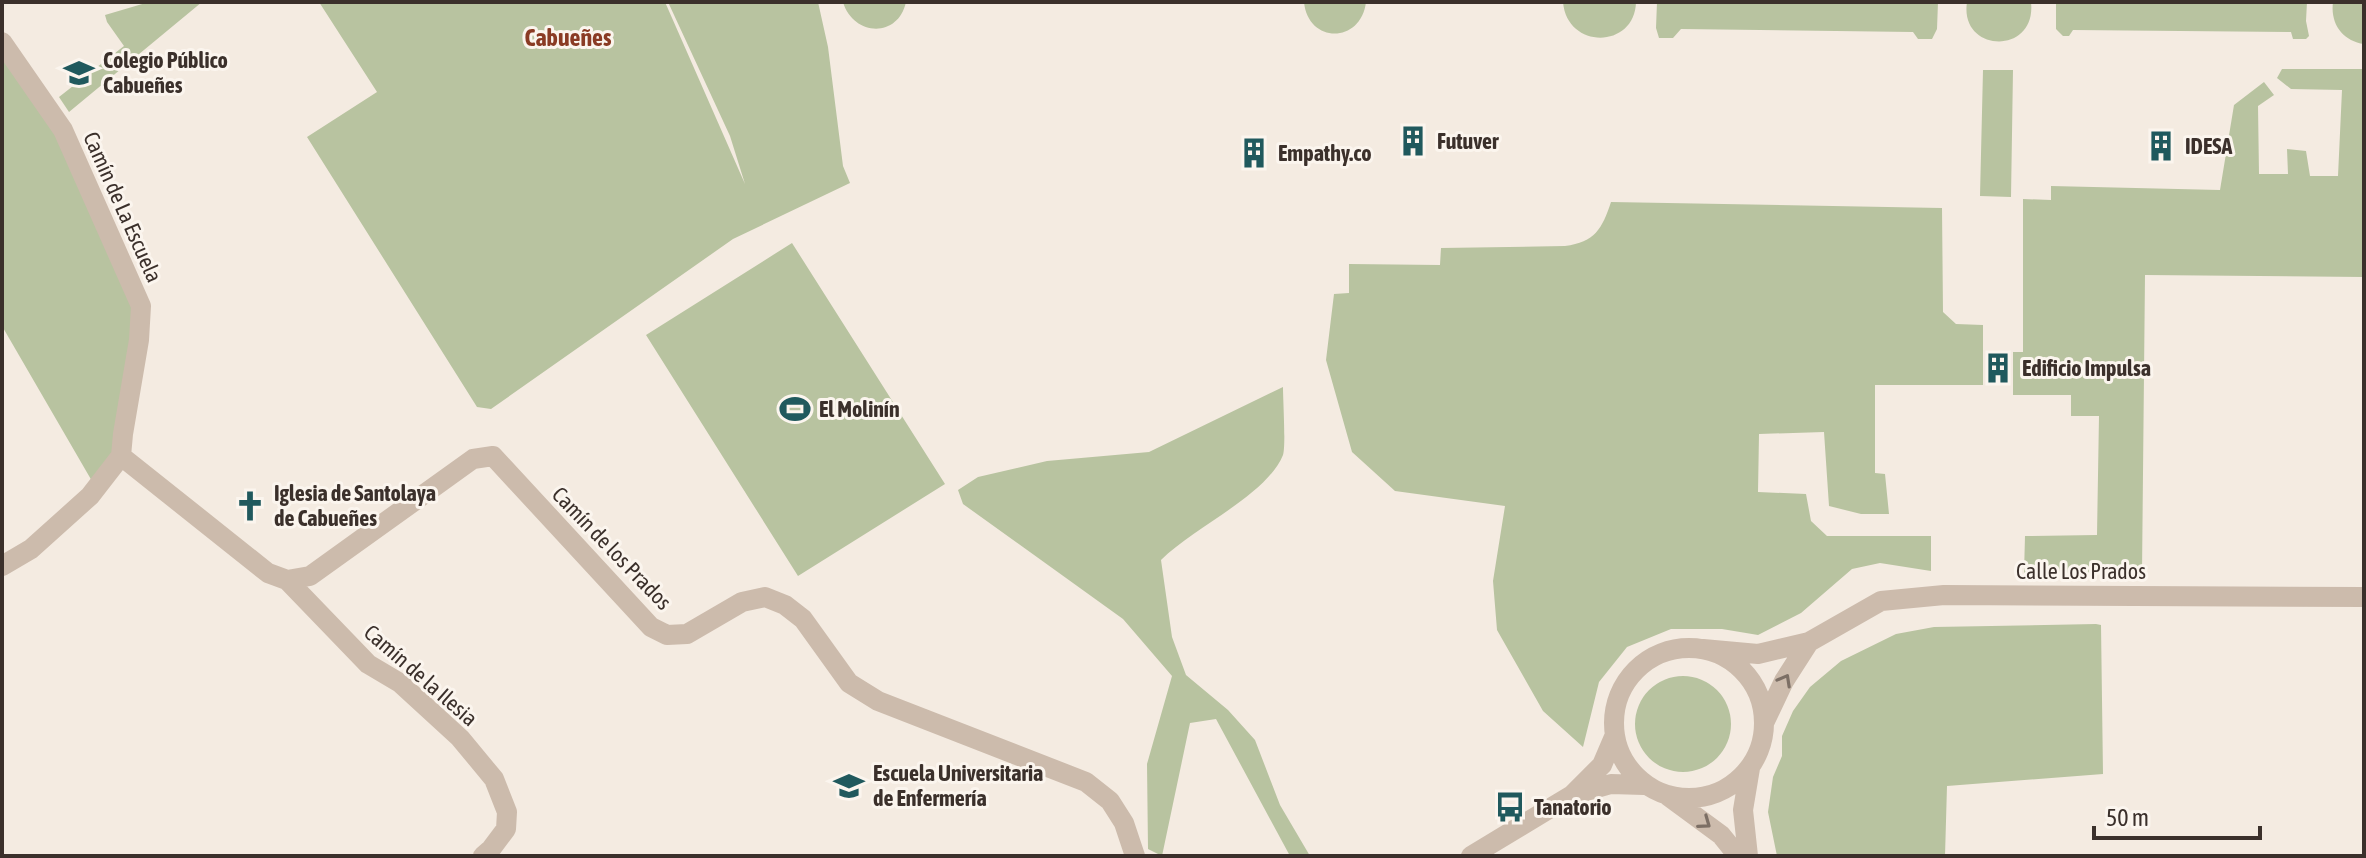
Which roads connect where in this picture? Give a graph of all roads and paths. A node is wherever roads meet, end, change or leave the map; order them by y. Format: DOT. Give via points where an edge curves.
graph roads {
  1 [pos="2,42"];
  2 [pos="121,456"];
  3 [pos="2,566"];
  4 [pos="287,580"];
  5 [pos="2364,597"];
  6 [pos="1809,642"];
  7 [pos="1703,649"];
  8 [pos="1765,721"];
  9 [pos="1614,737"];
  10 [pos="1750,768"];
  11 [pos="1644,785"];
  12 [pos="1572,795"];
  13 [pos="1668,796"];
  14 [pos="483,856"];
  15 [pos="1135,856"];
  16 [pos="1471,856"];
  17 [pos="1738,856"];
  18 [pos="1748,856"];
  1 -- 2 [label="street, Camín de La Escuela" via="63,130 141,306"];
  2 -- 3 [label="street" via="90,496 31,549"];
  2 -- 4 [label="street" via="268,573"];
  4 -- 14 [label="street, Camín de la Ilesia" via="368,664 400,683 460,738 494,779 507,812 506,829"];
  4 -- 15 [label="street, Camín de los Prados" via="310,576 473,459 493,456 651,627 667,635 687,634 742,602 765,597 785,605 803,619 849,683 878,701 1086,782 1110,801"];
  5 -- 6 [label="street, Calle Los Prados" via="1944,595 1881,601"];
  6 -- 7 [label="street, Calle Los Prados" via="1758,654"];
  8 -- 6 [label="street, Calle Los Prados, one-way"];
  7 -- 8 [label="street" via="1737,664 1749,676"];
  7 -- 9 [label="street" via="1663,652 1635,670 1615,707"];
  8 -- 10 [label="street" via="1762,744"];
  9 -- 11 [label="street" via="1623,764"];
  9 -- 12 [label="street" via="1602,765"];
  10 -- 13 [label="street" via="1722,791 1695,799"];
  10 -- 18 [label="street" via="1743,810"];
  11 -- 12 [label="street" via="1611,784"];
  11 -- 13 [label="street"];
  12 -- 16 [label="street"];
  13 -- 17 [label="street, one-way" via="1721,835"];
}
